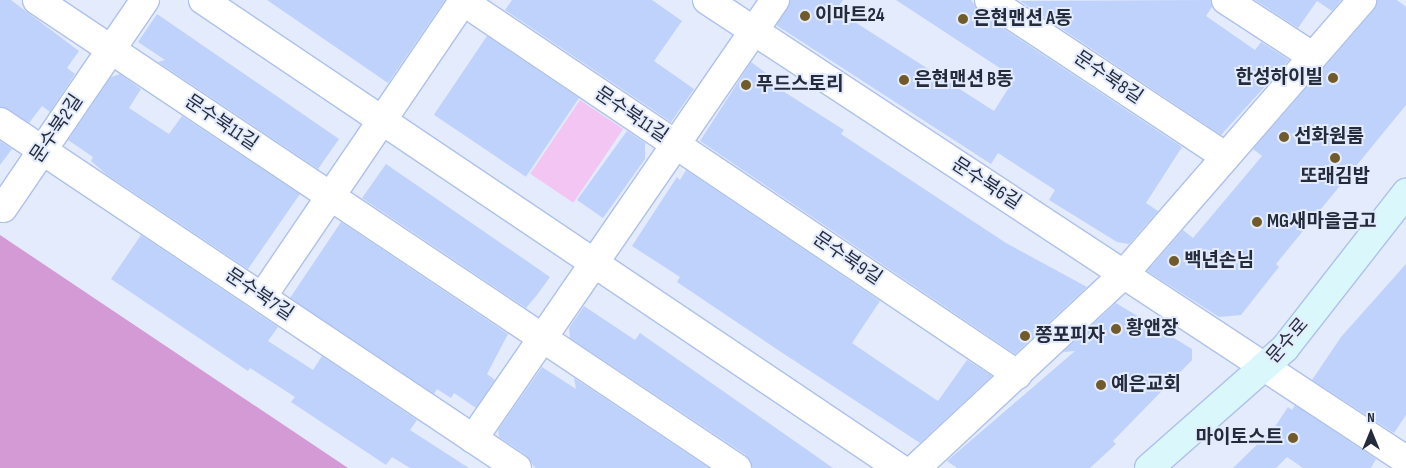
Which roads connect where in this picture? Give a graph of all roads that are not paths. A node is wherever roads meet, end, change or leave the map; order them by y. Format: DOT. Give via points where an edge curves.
graph roads {
  1 [pos="37,0"];
  2 [pos="145,0"];
  3 [pos="203,0"];
  4 [pos="707,0"];
  5 [pos="775,0"];
  6 [pos="989,0"];
  7 [pos="1226,0"];
  8 [pos="1362,0"];
  9 [pos="463,1"];
  10 [pos="754,31"];
  11 [pos="111,49"];
  12 [pos="1312,56"];
  13 [pos="382,121"];
  14 [pos="0,122"];
  15 [pos="675,144"];
  16 [pos="42,150"];
  17 [pos="1226,157"];
  18 [pos="1406,193"];
  19 [pos="331,196"];
  20 [pos="2,208"];
  21 [pos="594,263"];
  22 [pos="1124,274"];
  23 [pos="262,297"];
  24 [pos="542,338"];
  25 [pos="1266,367"];
  26 [pos="1018,375"];
  27 [pos="473,439"];
  28 [pos="1406,460"];
  29 [pos="517,468"];
  30 [pos="737,468"];
  31 [pos="899,468"];
  32 [pos="916,468"];
  33 [pos="1150,468"];
  1 -- 11 [label="street"];
  2 -- 11 [label="street, 문수북2길"];
  3 -- 13 [label="street"];
  4 -- 10 [label="street, 문수북6길"];
  5 -- 10 [label="street, 문수북11길"];
  6 -- 17 [label="street, 문수북8길"];
  7 -- 12 [label="street"];
  8 -- 12 [label="street"];
  9 -- 13 [label="street, 문수북11길"];
  9 -- 15 [label="street, 문수북11길"];
  10 -- 15 [label="street, 문수북11길"];
  10 -- 22 [label="street, 문수북6길"];
  11 -- 16 [label="street, 문수북2길"];
  11 -- 19 [label="street, 문수북11길"];
  12 -- 17 [label="street"];
  13 -- 19 [label="street, 문수북11길"];
  13 -- 21 [label="street"];
  14 -- 16 [label="street, 문수북7길"];
  15 -- 21 [label="street, 문수북11길"];
  15 -- 26 [label="street, 문수북9길"];
  16 -- 20 [label="street, 문수북2길"];
  16 -- 23 [label="street, 문수북7길"];
  17 -- 22 [label="street"];
  18 -- 25 [label="street, 문수로" via="1285,348"];
  19 -- 23 [label="street, 문수북11길"];
  19 -- 24 [label="street, 문수북11길"];
  21 -- 24 [label="street, 문수북11길"];
  21 -- 31 [label="street"];
  22 -- 25 [label="street, 문수북6길"];
  22 -- 26 [label="street"];
  23 -- 27 [label="street, 문수북7길"];
  24 -- 27 [label="street, 문수북11길"];
  24 -- 30 [label="street"];
  25 -- 28 [label="street, 문수북6길"];
  25 -- 33 [label="street, 문수로"];
  26 -- 32 [label="street"];
  27 -- 29 [label="street, 문수북7길"];
}
